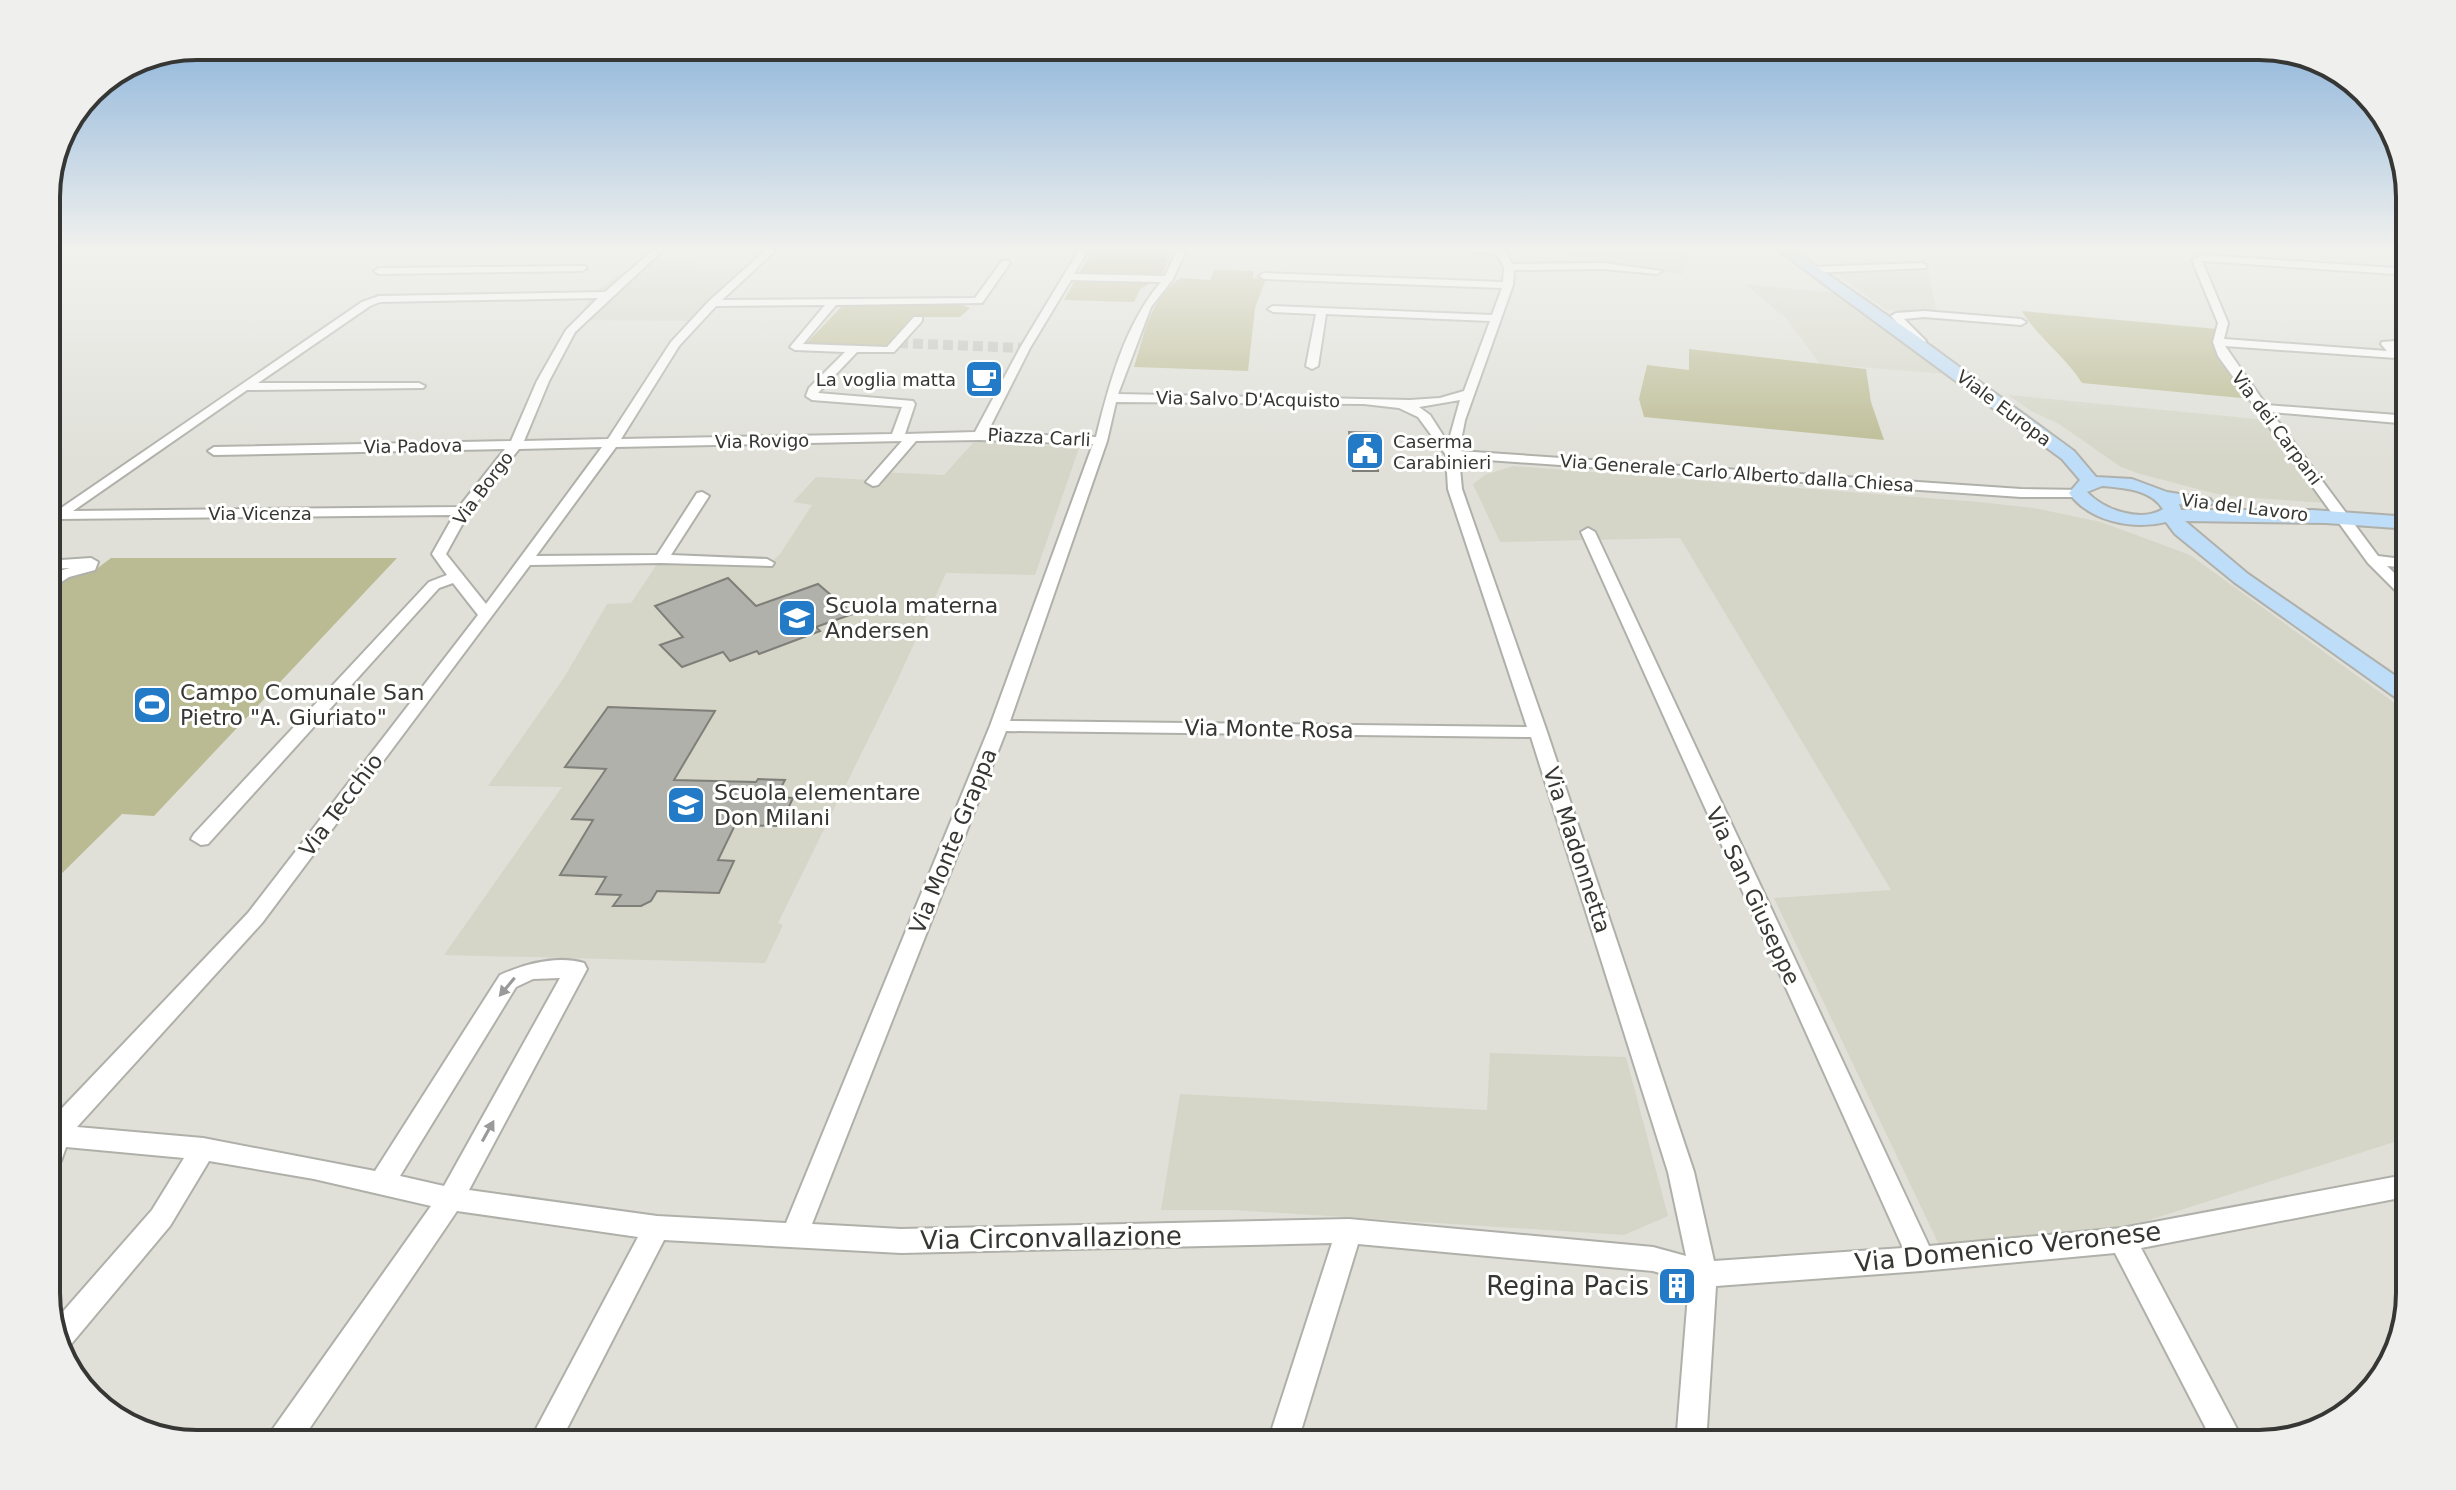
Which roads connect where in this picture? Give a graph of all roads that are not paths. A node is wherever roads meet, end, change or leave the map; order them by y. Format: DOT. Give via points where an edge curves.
graph roads {
  1 [pos="918,319"];
  2 [pos="344,320"];
  3 [pos="582,320"];
  4 [pos="698,320"];
  5 [pos="818,320"];
  6 [pos="1043,320"];
  7 [pos="1141,320"];
  8 [pos="1320,320"];
  9 [pos="1495,320"];
  10 [pos="1884,320"];
  11 [pos="1900,320"];
  12 [pos="1991,320"];
  13 [pos="2221,320"];
  14 [pos="2021,322"];
  15 [pos="2218,342"];
  16 [pos="1919,344"];
  17 [pos="2396,344"];
  18 [pos="854,349"];
  19 [pos="2396,354"];
  20 [pos="2396,355"];
  21 [pos="1312,366"];
  22 [pos="419,386"];
  23 [pos="246,387"];
  24 [pos="1469,393"];
  25 [pos="1111,398"];
  26 [pos="1422,407"];
  27 [pos="2264,408"];
  28 [pos="2396,419"];
  29 [pos="1459,420"];
  30 [pos="979,436"];
  31 [pos="904,439"];
  32 [pos="1101,441"];
  33 [pos="612,443"];
  34 [pos="516,444"];
  35 [pos="214,451"];
  36 [pos="1452,454"];
  37 [pos="2068,455"];
  38 [pos="873,482"];
  39 [pos="2132,485"];
  40 [pos="2084,488"];
  41 [pos="2021,493"];
  42 [pos="702,496"];
  43 [pos="2161,496"];
  44 [pos="2099,509"];
  45 [pos="463,511"];
  46 [pos="60,514"];
  47 [pos="60,515"];
  48 [pos="2170,515"];
  49 [pos="2237,516"];
  50 [pos="2124,517"];
  51 [pos="2336,518"];
  52 [pos="2396,522"];
  53 [pos="1588,532"];
  54 [pos="2202,547"];
  55 [pos="661,559"];
  56 [pos="2373,560"];
  57 [pos="525,561"];
  58 [pos="2396,562"];
  59 [pos="767,563"];
  60 [pos="60,564"];
  61 [pos="60,577"];
  62 [pos="455,577"];
  63 [pos="2396,583"];
  64 [pos="486,615"];
  65 [pos="2396,687"];
  66 [pos="999,726"];
  67 [pos="1538,732"];
  68 [pos="201,839"];
  69 [pos="60,1131"];
  70 [pos="60,1143"];
  71 [pos="203,1149"];
  72 [pos="381,1184"];
  73 [pos="2396,1188"];
  74 [pos="451,1199"];
  75 [pos="657,1228"];
  76 [pos="1349,1231"];
  77 [pos="794,1237"];
  78 [pos="2122,1240"];
  79 [pos="1653,1259"];
  80 [pos="1921,1259"];
  81 [pos="1703,1274"];
  82 [pos="65,1329"];
  83 [pos="291,1430"];
  84 [pos="550,1430"];
  85 [pos="1286,1430"];
  86 [pos="1692,1430"];
  87 [pos="2223,1430"];
  1 -- 18 [label="street" via="890,350"];
  2 -- 23 [label="street"];
  3 -- 34 [label="street, Via Borgo" via="543,381"];
  4 -- 33 [label="street, Via Tecchio" via="675,344"];
  5 -- 18 [label="street" via="795,347"];
  6 -- 30 [label="street, Piazza Carli"];
  7 -- 25 [label="street, Piazza Carli"];
  8 -- 21 [label="street"];
  9 -- 24 [label="street, Via Madonnetta"];
  10 -- 16 [label="main road, Viale Europa"];
  11 -- 16 [label="street"];
  12 -- 14 [label="street"];
  13 -- 15 [label="street, Via dei Carpani"];
  15 -- 20 [label="street"];
  15 -- 27 [label="street, Via dei Carpani"];
  16 -- 37 [label="main road, Viale Europa"];
  17 -- 19 [label="street" via="2386,344"];
  18 -- 31 [label="street" via="812,396 909,404"];
  22 -- 23 [label="street"];
  23 -- 46 [label="street, Via Vicenza"];
  24 -- 26 [label="street, Via Salvo D'Acquisto"];
  24 -- 29 [label="street, Via Madonnetta"];
  25 -- 26 [label="street, Via Salvo D'Acquisto" via="1384,401"];
  25 -- 32 [label="street, Piazza Carli"];
  26 -- 29 [label="street, Via Salvo D'Acquisto"];
  26 -- 36 [label="street" via="1438,443"];
  27 -- 28 [label="street"];
  27 -- 51 [label="street, Via dei Carpani"];
  29 -- 36 [label="street, Via Madonnetta"];
  30 -- 31 [label="street, Via Rovigo"];
  30 -- 32 [label="street, Piazza Carli"];
  31 -- 33 [label="street, Via Rovigo"];
  31 -- 38 [label="street"];
  32 -- 66 [label="street, Via Monte Grappa"];
  33 -- 34 [label="street, Via Padova"];
  33 -- 57 [label="street, Via Tecchio"];
  34 -- 35 [label="street, Via Padova"];
  34 -- 45 [label="street, Via Borgo"];
  36 -- 41 [label="street, Via Generale Carlo Alberto dalla Chiesa"];
  36 -- 67 [label="street, Via Madonnetta" via="1455,489"];
  37 -- 39 [label="main road, Viale Europa"];
  37 -- 40 [label="main road, Viale Europa" via="2082,468"];
  39 -- 40 [label="main road"];
  39 -- 43 [label="main road, Via del Lavoro"];
  40 -- 41 [label="street, Via Generale Carlo Alberto dalla Chiesa"];
  40 -- 44 [label="main road, Viale Europa"];
  41 -- 44 [label="street, Via Generale Carlo Alberto dalla Chiesa"];
  42 -- 55 [label="street"];
  43 -- 48 [label="main road" via="2172,506"];
  43 -- 51 [label="main road, Via del Lavoro"];
  44 -- 50 [label="main road, Viale Europa"];
  45 -- 47 [label="street, Via Vicenza"];
  45 -- 62 [label="street, Via Borgo" via="439,554"];
  48 -- 49 [label="main road, Via del Lavoro"];
  48 -- 50 [label="main road, Via del Lavoro"];
  48 -- 54 [label="main road"];
  49 -- 51 [label="main road, Via del Lavoro"];
  49 -- 54 [label="main road" via="2210,525"];
  50 -- 54 [label="main road"];
  51 -- 52 [label="main road, Via del Lavoro"];
  51 -- 56 [label="street, Via dei Carpani"];
  53 -- 80 [label="street, Via San Giuseppe"];
  54 -- 65 [label="main road"];
  55 -- 57 [label="street"];
  55 -- 59 [label="street"];
  56 -- 58 [label="street"];
  56 -- 63 [label="street, Via dei Carpani"];
  57 -- 64 [label="street, Via Tecchio"];
  60 -- 61 [label="street" via="91,562 90,567"];
  62 -- 64 [label="street, Via Borgo"];
  62 -- 68 [label="street" via="434,585"];
  64 -- 69 [label="street, Via Tecchio" via="255,918"];
  66 -- 67 [label="street, Via Monte Rosa"];
  66 -- 77 [label="street, Via Monte Grappa"];
  67 -- 81 [label="street, Via Madonnetta" via="1681,1172"];
  70 -- 71 [label="street, Via Circonvallazione"];
  71 -- 72 [label="street, Via Circonvallazione"];
  71 -- 82 [label="street" via="161,1218"];
  72 -- 74 [label="street, Via Circonvallazione"];
  74 -- 72 [label="street, one-way" via="576,969 530,971 508,981"];
  73 -- 78 [label="street, Via Domenico Veronese"];
  74 -- 75 [label="street, Via Circonvallazione"];
  74 -- 83 [label="street"];
  75 -- 77 [label="street, Via Circonvallazione"];
  75 -- 84 [label="street"];
  76 -- 77 [label="street, Via Circonvallazione" via="901,1241"];
  76 -- 79 [label="street, Via Circonvallazione"];
  76 -- 85 [label="street"];
  78 -- 80 [label="street, Via Domenico Veronese"];
  78 -- 87 [label="street"];
  79 -- 81 [label="street, Via Domenico Veronese"];
  80 -- 81 [label="street, Via Domenico Veronese"];
  81 -- 86 [label="street, Via Madonnetta"];
}
